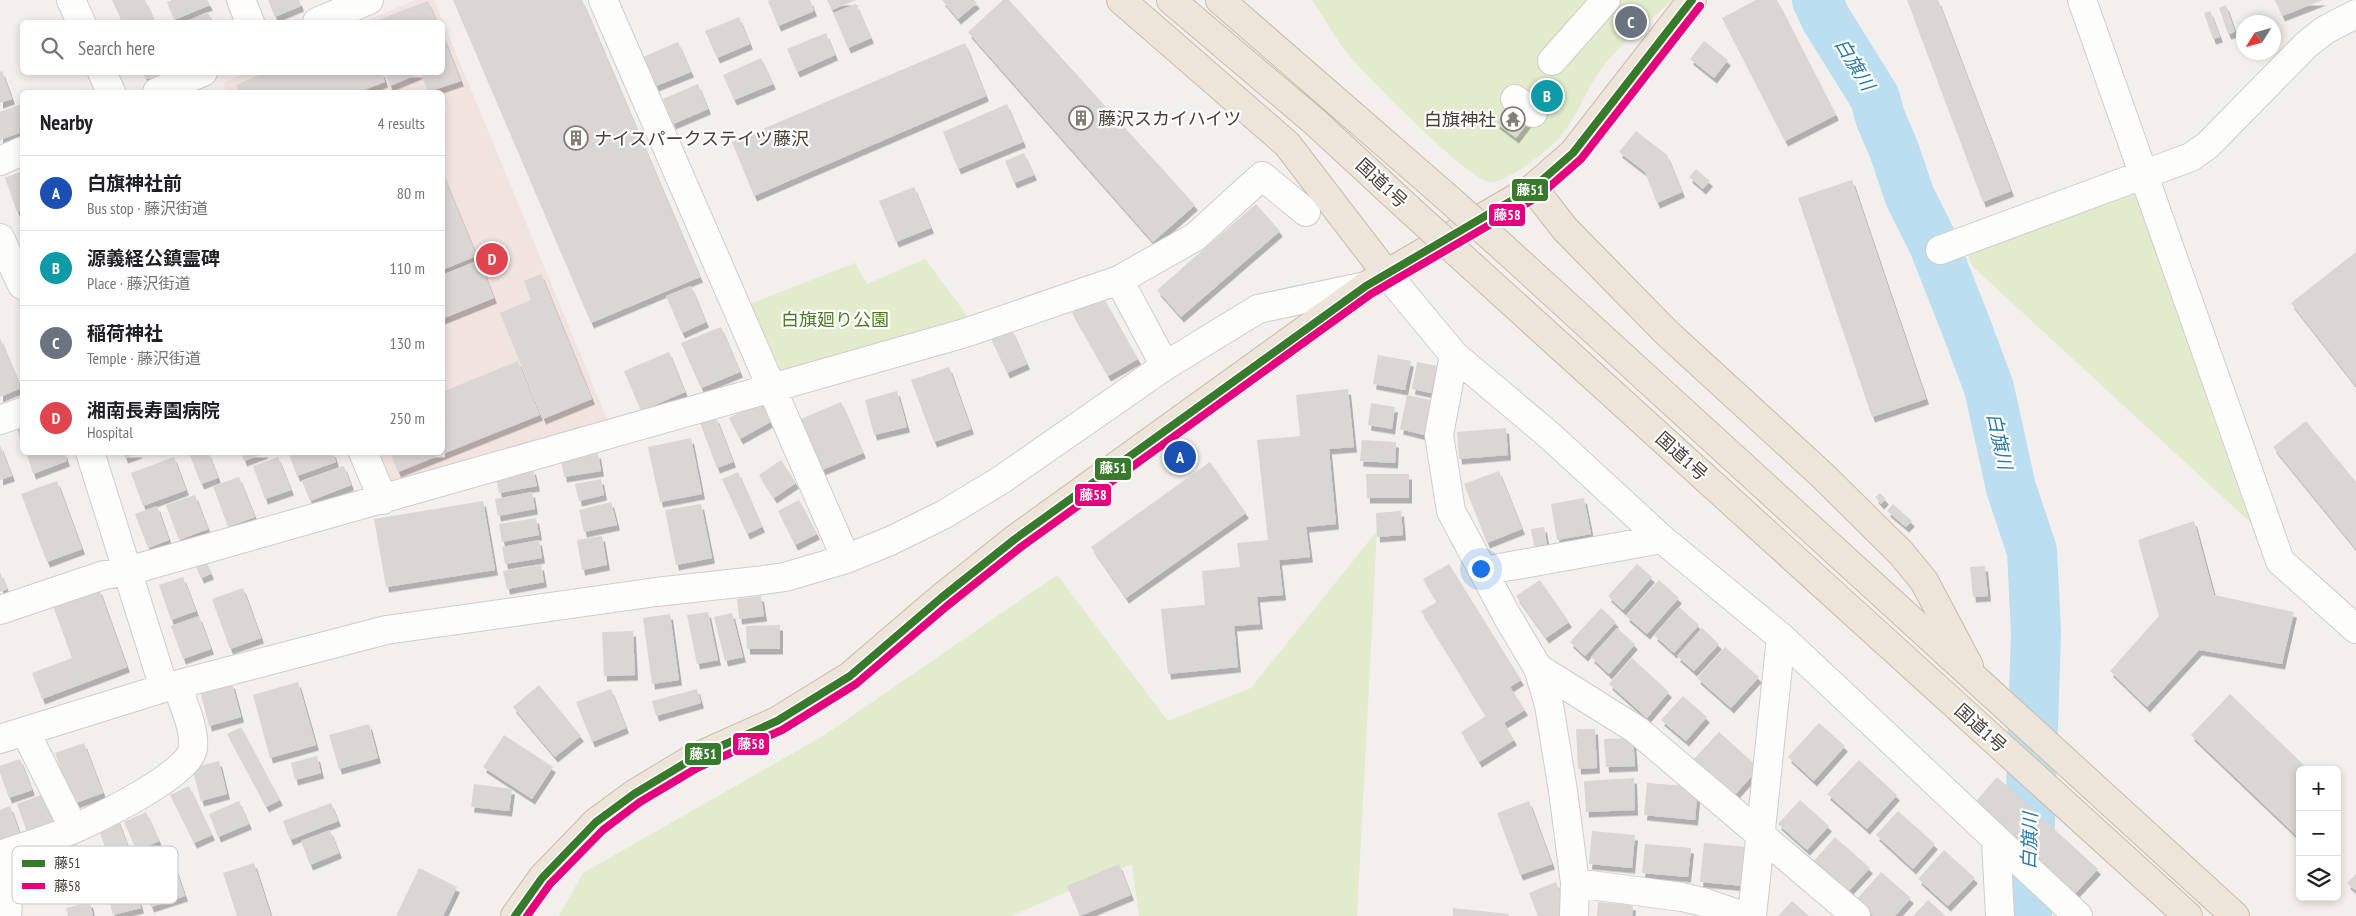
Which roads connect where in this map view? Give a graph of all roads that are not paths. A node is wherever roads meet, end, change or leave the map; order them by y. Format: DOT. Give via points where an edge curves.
graph roads {
  1 [pos="71,0"];
  2 [pos="241,0"];
  3 [pos="369,0"];
  4 [pos="603,0"];
  5 [pos="1121,0"];
  6 [pos="1171,0"];
  7 [pos="1220,0"];
  8 [pos="1606,0"];
  9 [pos="1692,0"];
  10 [pos="2082,0"];
  11 [pos="2356,14"];
  12 [pos="80,20"];
  13 [pos="249,20"];
  14 [pos="322,20"];
  15 [pos="1552,60"];
  16 [pos="103,75"];
  17 [pos="197,75"];
  18 [pos="206,75"];
  19 [pos="110,90"];
  20 [pos="162,90"];
  21 [pos="213,90"];
  22 [pos="20,152"];
  23 [pos="0,161"];
  24 [pos="2144,174"];
  25 [pos="1532,188"];
  26 [pos="1306,212"];
  27 [pos="0,238"];
  28 [pos="1940,250"];
  29 [pos="1119,280"];
  30 [pos="1376,280"];
  31 [pos="20,281"];
  32 [pos="1454,354"];
  33 [pos="1165,366"];
  34 [pos="773,389"];
  35 [pos="20,413"];
  36 [pos="0,420"];
  37 [pos="91,455"];
  38 [pos="364,455"];
  39 [pos="383,500"];
  40 [pos="1662,539"];
  41 [pos="846,559"];
  42 [pos="128,571"];
  43 [pos="1483,572"];
  44 [pos="0,610"];
  45 [pos="2356,629"];
  46 [pos="1781,637"];
  47 [pos="1538,668"];
  48 [pos="1976,680"];
  49 [pos="170,687"];
  50 [pos="13,735"];
  51 [pos="74,828"];
  52 [pos="1761,834"];
  53 [pos="1996,840"];
  54 [pos="25,846"];
  55 [pos="6,853"];
  56 [pos="1575,883"];
  57 [pos="2054,905"];
  58 [pos="7,916"];
  59 [pos="515,916"];
  60 [pos="1574,916"];
  61 [pos="1743,916"];
  62 [pos="1752,916"];
  63 [pos="1856,916"];
  64 [pos="2000,916"];
  65 [pos="2078,916"];
  66 [pos="2188,916"];
  67 [pos="2235,916"];
  1 -- 12 [label="street"];
  2 -- 13 [label="street"];
  3 -- 14 [label="street"];
  4 -- 34 [label="street"];
  5 -- 30 [label="highway" via="1287,144"];
  6 -- 66 [label="highway, 国道1号, bridge" via="1315,122"];
  7 -- 48 [label="highway, 国道1号, bridge" via="1506,250"];
  8 -- 15 [label="street"];
  9 -- 25 [label="highway" via="1573,152"];
  10 -- 24 [label="street"];
  11 -- 24 [label="street" via="2325,30 2306,45 2208,145 2191,157"];
  16 -- 19 [label="street"];
  17 -- 20 [label="street"];
  18 -- 21 [label="street"];
  22 -- 23 [label="street"];
  24 -- 28 [label="street"];
  24 -- 45 [label="street" via="2280,561"];
  25 -- 30 [label="highway"];
  25 -- 48 [label="highway" via="1565,229 1667,334 1821,474 1901,552 1924,581"];
  26 -- 29 [label="street" via="1262,176 1195,237"];
  27 -- 31 [label="street"];
  29 -- 33 [label="street"];
  29 -- 34 [label="street" via="965,333"];
  30 -- 32 [label="street"];
  30 -- 33 [label="street" via="1258,309"];
  30 -- 59 [label="highway" via="1016,538 850,676 777,721 692,759 634,794 596,822 542,878"];
  32 -- 40 [label="street" via="1549,435"];
  32 -- 43 [label="street" via="1439,435 1451,510"];
  33 -- 41 [label="street" via="943,515 890,542"];
  34 -- 39 [label="street"];
  34 -- 41 [label="street"];
  35 -- 36 [label="street"];
  37 -- 42 [label="street"];
  38 -- 39 [label="street"];
  39 -- 42 [label="street"];
  40 -- 43 [label="street"];
  40 -- 46 [label="street"];
  41 -- 49 [label="street" via="785,577 386,630"];
  42 -- 44 [label="street" via="104,575"];
  42 -- 49 [label="street"];
  43 -- 47 [label="street"];
  46 -- 52 [label="street"];
  46 -- 53 [label="street"];
  47 -- 52 [label="street" via="1637,730"];
  47 -- 56 [label="street" via="1549,705"];
  48 -- 67 [label="highway, 国道1号"];
  49 -- 50 [label="street"];
  49 -- 51 [label="street" via="192,734 193,749 188,760 150,789"];
  50 -- 51 [label="street"];
  51 -- 54 [label="street"];
  52 -- 62 [label="street"];
  52 -- 63 [label="street"];
  53 -- 57 [label="street"];
  53 -- 64 [label="street"];
  55 -- 58 [label="street"];
  56 -- 60 [label="street"];
  56 -- 61 [label="street" via="1682,897"];
  57 -- 65 [label="street"];
}
